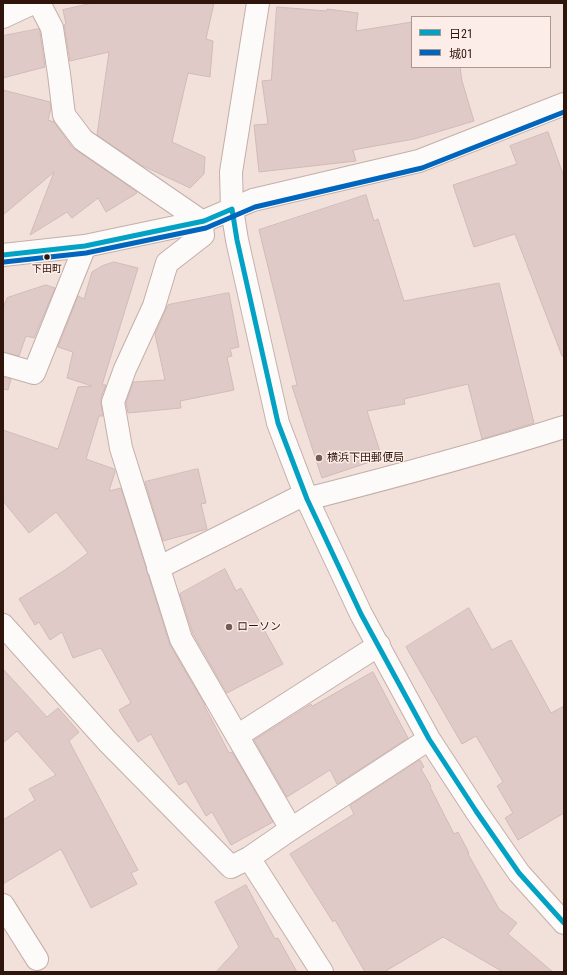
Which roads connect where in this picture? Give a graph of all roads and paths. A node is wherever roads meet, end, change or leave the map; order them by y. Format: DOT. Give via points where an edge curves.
graph roads {
  1 [pos="258,3"];
  2 [pos="39,4"];
  3 [pos="3,16"];
  4 [pos="563,106"];
  5 [pos="232,209"];
  6 [pos="201,221"];
  7 [pos="85,246"];
  8 [pos="3,255"];
  9 [pos="3,364"];
  10 [pos="564,427"];
  11 [pos="306,497"];
  12 [pos="158,568"];
  13 [pos="3,625"];
  14 [pos="379,645"];
  15 [pos="237,736"];
  16 [pos="429,739"];
  17 [pos="290,829"];
  18 [pos="249,858"];
  19 [pos="3,905"];
  20 [pos="564,923"];
  21 [pos="37,959"];
  22 [pos="322,972"];
  1 -- 5 [label="street" via="231,172"];
  2 -- 3 [label="street"];
  2 -- 6 [label="street" via="52,28 64,115 83,140"];
  4 -- 5 [label="street" via="419,161 254,200"];
  5 -- 6 [label="street"];
  5 -- 11 [label="street" via="278,423"];
  6 -- 7 [label="street"];
  6 -- 12 [label="street" via="203,235 168,262 154,306 112,402 121,448"];
  7 -- 8 [label="street"];
  7 -- 9 [label="street" via="34,373"];
  10 -- 11 [label="street" via="382,480"];
  11 -- 12 [label="street"];
  11 -- 14 [label="street" via="361,614"];
  12 -- 15 [label="street" via="181,639"];
  13 -- 18 [label="street" via="107,741 231,867"];
  14 -- 15 [label="street"];
  14 -- 16 [label="street"];
  15 -- 17 [label="street"];
  16 -- 17 [label="street"];
  16 -- 20 [label="street" via="519,873"];
  17 -- 18 [label="street"];
  18 -- 22 [label="street"];
  19 -- 21 [label="street"];
}
